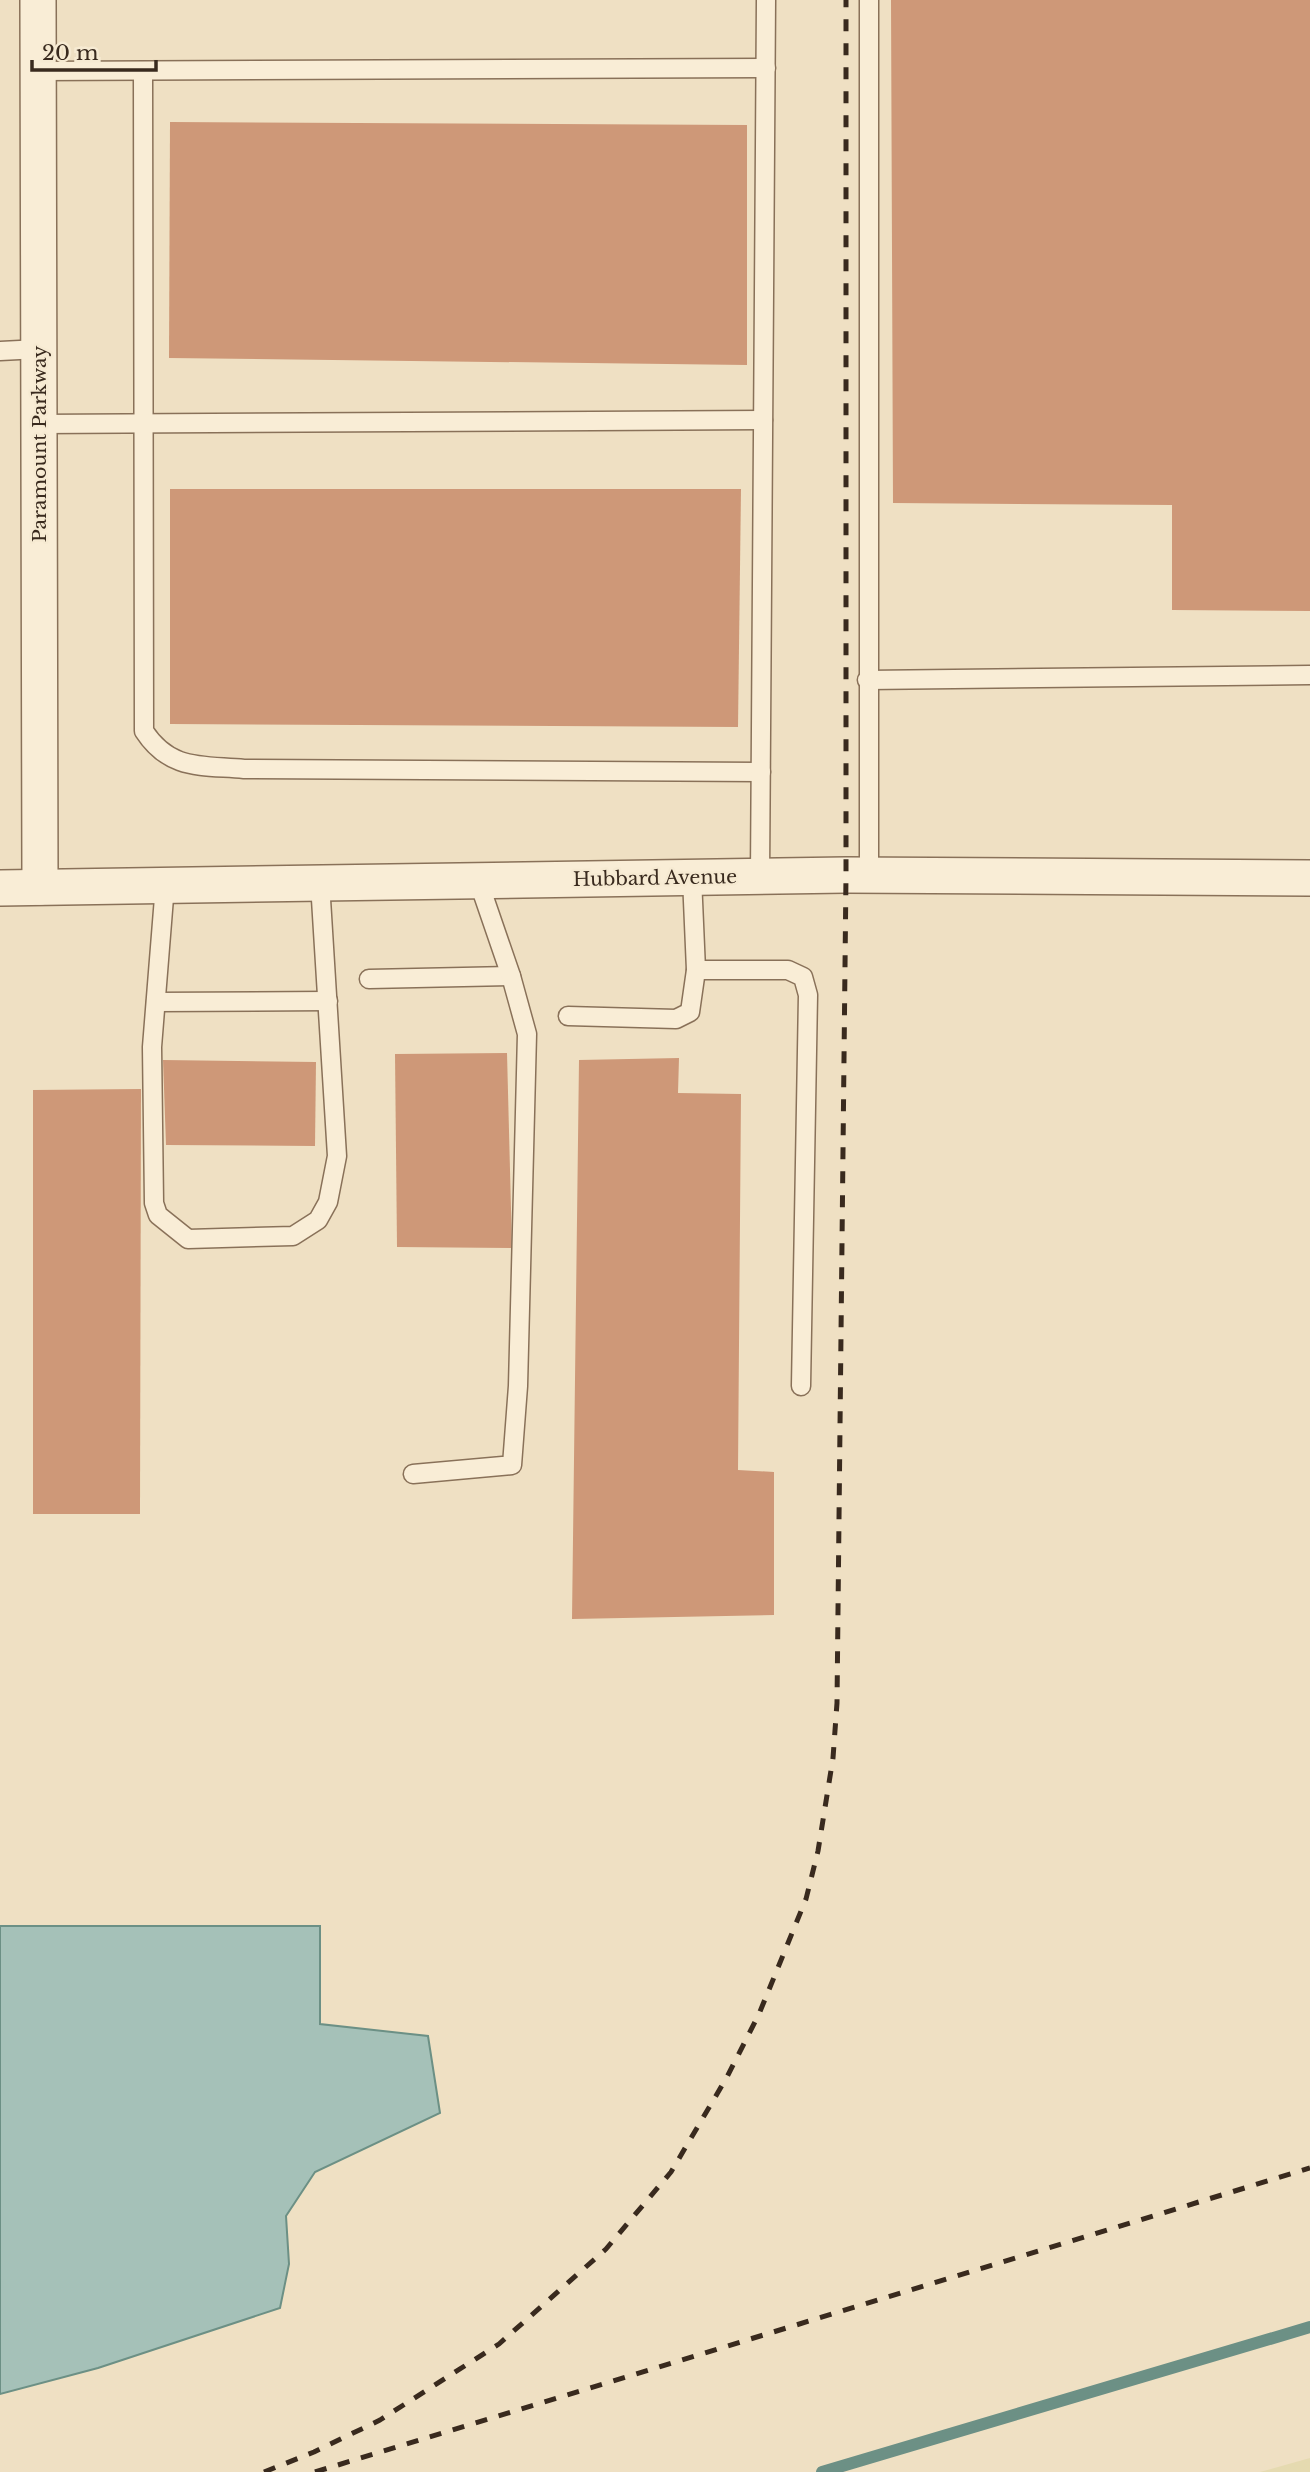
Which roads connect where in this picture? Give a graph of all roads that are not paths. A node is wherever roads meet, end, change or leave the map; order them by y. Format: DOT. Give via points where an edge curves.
graph roads {
  1 [pos="38,0"];
  2 [pos="766,0"];
  3 [pos="869,0"];
  4 [pos="766,68"];
  5 [pos="38,71"];
  6 [pos="143,71"];
  7 [pos="39,349"];
  8 [pos="0,351"];
  9 [pos="763,419"];
  10 [pos="39,424"];
  11 [pos="143,424"];
  12 [pos="1310,675"];
  13 [pos="867,680"];
  14 [pos="761,772"];
  15 [pos="869,876"];
  16 [pos="692,877"];
  17 [pos="760,877"];
  18 [pos="1310,878"];
  19 [pos="478,880"];
  20 [pos="320,883"];
  21 [pos="165,885"];
  22 [pos="40,887"];
  23 [pos="0,888"];
  24 [pos="696,970"];
  25 [pos="511,976"];
  26 [pos="369,979"];
  27 [pos="328,1001"];
  28 [pos="156,1002"];
  29 [pos="568,1016"];
  30 [pos="801,1386"];
  31 [pos="413,1474"];
  1 -- 5 [label="street, Paramount Parkway"];
  2 -- 4 [label="lane"];
  3 -- 13 [label="lane"];
  4 -- 6 [label="lane"];
  4 -- 9 [label="lane"];
  5 -- 6 [label="lane"];
  5 -- 7 [label="street, Paramount Parkway"];
  6 -- 11 [label="lane"];
  7 -- 8 [label="lane"];
  7 -- 10 [label="street, Paramount Parkway"];
  9 -- 11 [label="lane"];
  9 -- 14 [label="lane"];
  10 -- 11 [label="lane"];
  10 -- 22 [label="street, Paramount Parkway"];
  11 -- 14 [label="lane" via="144,731 153,746 179,763 244,769"];
  12 -- 13 [label="lane"];
  13 -- 15 [label="lane"];
  14 -- 17 [label="lane"];
  15 -- 17 [label="street, Hubbard Avenue"];
  15 -- 18 [label="street, Hubbard Avenue"];
  16 -- 17 [label="street, Hubbard Avenue"];
  16 -- 19 [label="street, Hubbard Avenue"];
  16 -- 24 [label="lane"];
  19 -- 20 [label="street, Hubbard Avenue"];
  19 -- 25 [label="lane"];
  20 -- 21 [label="street, Hubbard Avenue"];
  20 -- 27 [label="lane"];
  21 -- 22 [label="street, Hubbard Avenue"];
  21 -- 28 [label="lane"];
  22 -- 23 [label="street, Hubbard Avenue"];
  24 -- 29 [label="lane" via="690,1012 676,1019"];
  24 -- 30 [label="lane" via="788,970 803,976 808,995"];
  25 -- 26 [label="lane"];
  25 -- 31 [label="lane" via="527,1034 512,1465"];
  27 -- 28 [label="lane"];
  27 -- 28 [label="lane" via="337,1156 328,1202 318,1220 293,1236 188,1238 158,1215 154,1203 152,1047"];
}
